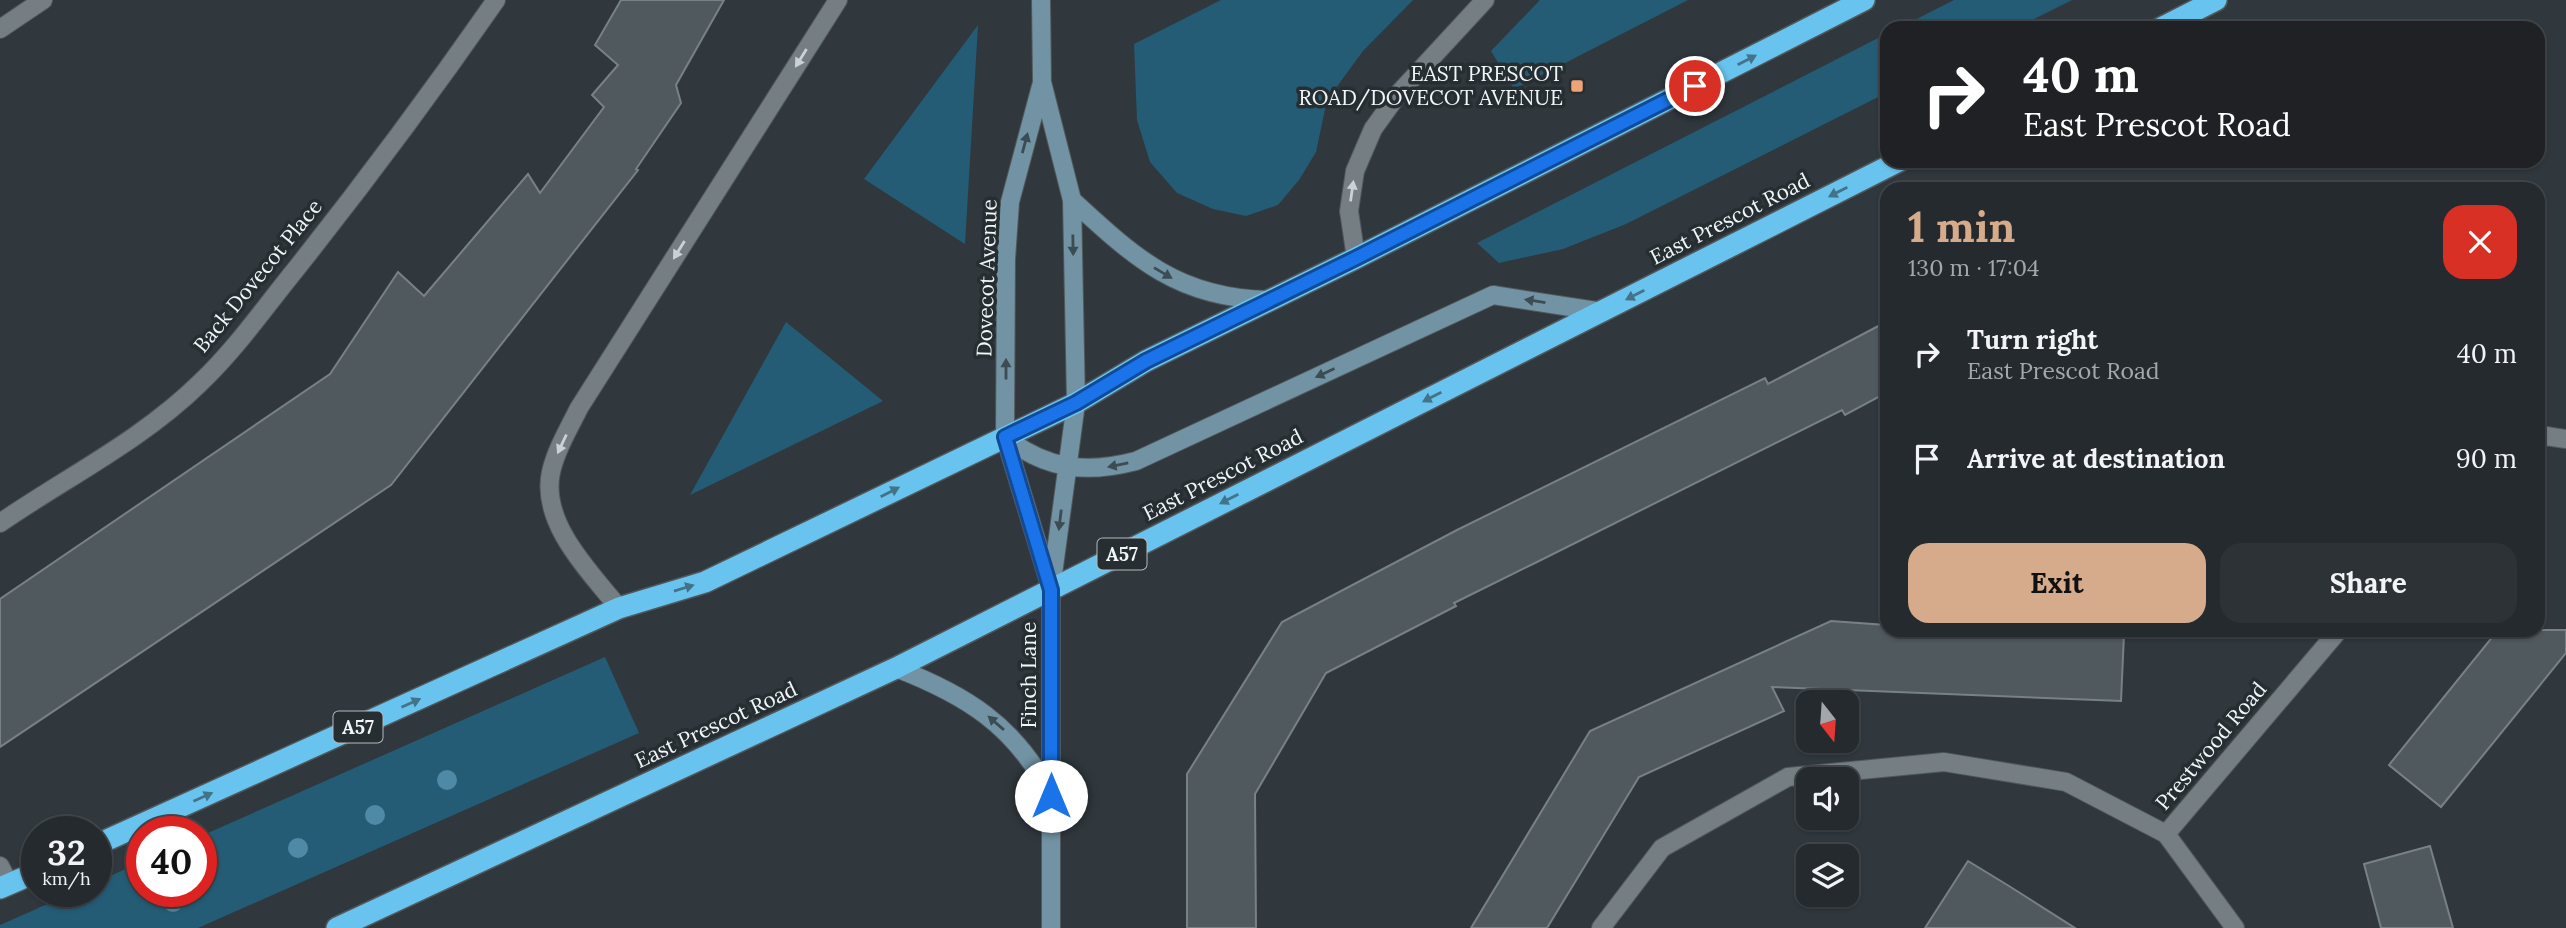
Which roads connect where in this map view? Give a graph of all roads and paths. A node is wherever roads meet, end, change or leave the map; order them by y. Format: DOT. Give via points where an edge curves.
graph roads {
  1 [pos="43,0"];
  2 [pos="496,0"];
  3 [pos="838,0"];
  4 [pos="1041,0"];
  5 [pos="1485,0"];
  6 [pos="1864,0"];
  7 [pos="2216,0"];
  8 [pos="2175,21"];
  9 [pos="0,29"];
  10 [pos="1042,82"];
  11 [pos="1885,168"];
  12 [pos="1072,200"];
  13 [pos="1356,258"];
  14 [pos="1271,300"];
  15 [pos="1602,312"];
  16 [pos="1076,403"];
  17 [pos="1005,437"];
  18 [pos="2545,437"];
  19 [pos="2566,439"];
  20 [pos="1067,467"];
  21 [pos="0,523"];
  22 [pos="1051,590"];
  23 [pos="619,608"];
  24 [pos="2333,637"];
  25 [pos="896,668"];
  26 [pos="1051,796"];
  27 [pos="2166,834"];
  28 [pos="112,838"];
  29 [pos="21,875"];
  30 [pos="3,879"];
  31 [pos="337,928"];
  32 [pos="1051,928"];
  33 [pos="1601,928"];
  34 [pos="2235,928"];
  1 -- 9 [label="street"];
  2 -- 21 [label="street, Back Dovecot Place" via="327,229 201,383 158,420"];
  3 -- 23 [label="street, one-way" via="579,408 553,466 550,494 555,516 577,557"];
  4 -- 10 [label="street, Dovecot Avenue"];
  13 -- 5 [label="street, one-way" via="1349,211 1355,171 1373,129 1399,93"];
  13 -- 6 [label="highway, A57, one-way"];
  7 -- 8 [label="highway"];
  10 -- 12 [label="street, Dovecot Avenue"];
  17 -- 10 [label="street, Dovecot Avenue, one-way" via="1010,202"];
  11 -- 15 [label="highway, East Prescot Road / A57, one-way"];
  12 -- 14 [label="street, one-way" via="1121,244 1170,278 1220,296"];
  12 -- 16 [label="street, Dovecot Avenue, one-way"];
  13 -- 14 [label="highway, A57"];
  14 -- 16 [label="highway, A57" via="1146,361"];
  15 -- 20 [label="street, one-way" via="1493,295 1136,461 1113,467"];
  15 -- 22 [label="highway, East Prescot Road / A57, one-way"];
  16 -- 17 [label="highway, A57"];
  16 -- 20 [label="street, Finch Lane"];
  17 -- 20 [label="street" via="1024,451"];
  17 -- 22 [label="street, Finch Lane"];
  23 -- 17 [label="highway, A57, one-way" via="705,582"];
  18 -- 19 [label="street"];
  20 -- 22 [label="street, Finch Lane, one-way"];
  22 -- 25 [label="highway, East Prescot Road / A57"];
  22 -- 26 [label="street, Finch Lane"];
  28 -- 23 [label="highway, A57, one-way"];
  24 -- 27 [label="street, Prestwood Road"];
  26 -- 25 [label="street, one-way" via="1021,747 1002,727 957,695"];
  25 -- 31 [label="highway, East Prescot Road / A57"];
  26 -- 32 [label="street, Finch Lane"];
  27 -- 33 [label="street" via="2066,782 1944,762 1788,777 1661,848"];
  27 -- 34 [label="street, Prestwood Road"];
  29 -- 30 [label="highway"];
}
